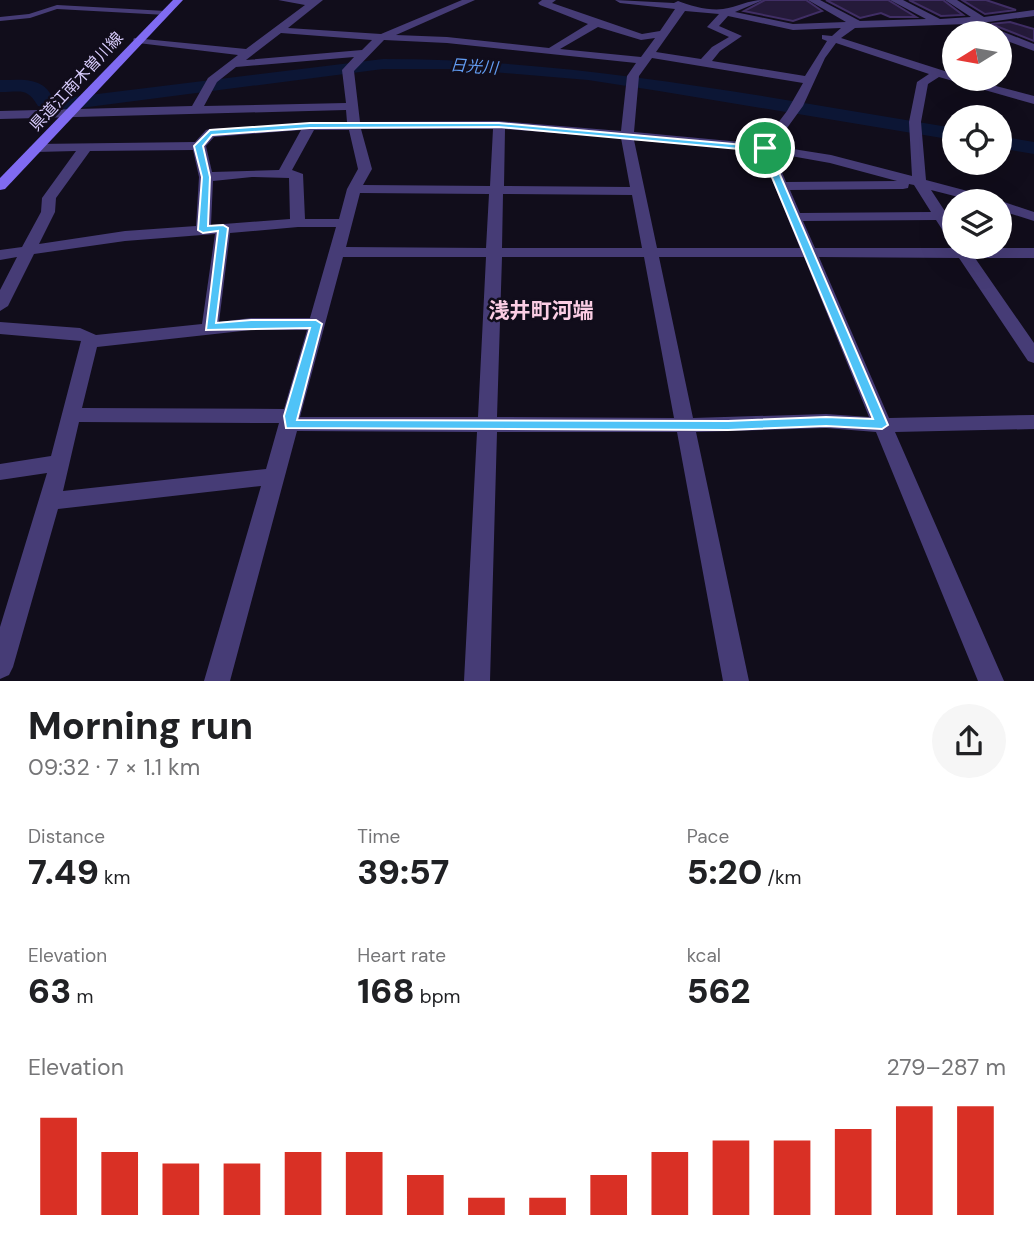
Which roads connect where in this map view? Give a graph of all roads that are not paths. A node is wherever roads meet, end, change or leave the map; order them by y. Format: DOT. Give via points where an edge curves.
graph roads {
  1 [pos="77,0"];
  2 [pos="106,0"];
  3 [pos="178,0"];
  4 [pos="283,0"];
  5 [pos="470,0"];
  6 [pos="551,0"];
  7 [pos="671,0"];
  8 [pos="758,0"];
  9 [pos="813,0"];
  10 [pos="895,0"];
  11 [pos="950,0"];
  12 [pos="316,1"];
  13 [pos="621,2"];
  14 [pos="683,6"];
  15 [pos="72,7"];
  16 [pos="96,9"];
  17 [pos="166,12"];
  18 [pos="725,12"];
  19 [pos="1034,13"];
  20 [pos="599,18"];
  21 [pos="0,19"];
  22 [pos="982,20"];
  23 [pos="966,21"];
  24 [pos="939,22"];
  25 [pos="942,22"];
  26 [pos="856,25"];
  27 [pos="793,27"];
  28 [pos="279,30"];
  29 [pos="663,34"];
  30 [pos="380,38"];
  31 [pos="832,39"];
  32 [pos="1012,39"];
  33 [pos="138,40"];
  34 [pos="1034,48"];
  35 [pos="551,52"];
  36 [pos="248,53"];
  37 [pos="366,53"];
  38 [pos="646,57"];
  39 [pos="704,62"];
  40 [pos="234,64"];
  41 [pos="936,74"];
  42 [pos="808,80"];
  43 [pos="1034,100"];
  44 [pos="76,106"];
  45 [pos="351,106"];
  46 [pos="197,108"];
  47 [pos="0,115"];
  48 [pos="310,125"];
  49 [pos="354,125"];
  50 [pos="499,125"];
  51 [pos="627,135"];
  52 [pos="88,146"];
  53 [pos="199,146"];
  54 [pos="765,148"];
  55 [pos="36,149"];
  56 [pos="283,174"];
  57 [pos="206,177"];
  58 [pos="920,183"];
  59 [pos="0,186"];
  60 [pos="780,186"];
  61 [pos="355,189"];
  62 [pos="496,189"];
  63 [pos="943,189"];
  64 [pos="637,191"];
  65 [pos="1012,209"];
  66 [pos="941,216"];
  67 [pos="793,217"];
  68 [pos="1034,217"];
  69 [pos="298,223"];
  70 [pos="345,223"];
  71 [pos="223,228"];
  72 [pos="203,230"];
  73 [pos="942,250"];
  74 [pos="338,252"];
  75 [pos="494,252"];
  76 [pos="1012,252"];
  77 [pos="27,253"];
  78 [pos="651,253"];
  79 [pos="808,253"];
  80 [pos="1034,253"];
  81 [pos="0,255"];
  82 [pos="967,259"];
  83 [pos="0,306"];
  84 [pos="316,324"];
  85 [pos="210,327"];
  86 [pos="0,328"];
  87 [pos="89,342"];
  88 [pos="1034,357"];
  89 [pos="72,415"];
  90 [pos="290,420"];
  91 [pos="1034,422"];
  92 [pos="487,425"];
  93 [pos="684,425"];
  94 [pos="882,425"];
  95 [pos="59,463"];
  96 [pos="0,472"];
  97 [pos="276,476"];
  98 [pos="50,502"];
  99 [pos="0,667"];
  100 [pos="217,681"];
  101 [pos="477,681"];
  102 [pos="736,681"];
  103 [pos="991,681"];
  1 -- 15 [label="lane"];
  2 -- 16 [label="lane"];
  3 -- 17 [label="main road, 県道江南木曽川線"];
  4 -- 12 [label="street"];
  5 -- 30 [label="street"];
  6 -- 20 [label="street" via="543,3 573,16"];
  7 -- 14 [label="street"];
  8 -- 18 [label="street"];
  9 -- 26 [label="street"];
  10 -- 24 [label="street"];
  11 -- 22 [label="street"];
  12 -- 28 [label="street"];
  13 -- 14 [label="street"];
  14 -- 18 [label="street"];
  14 -- 29 [label="street"];
  15 -- 16 [label="lane"];
  15 -- 21 [label="lane"];
  16 -- 17 [label="lane"];
  17 -- 33 [label="main road, 県道江南木曽川線"];
  18 -- 27 [label="street"];
  18 -- 39 [label="street" via="712,27 737,36"];
  19 -- 22 [label="street"];
  20 -- 29 [label="street" via="641,37"];
  20 -- 35 [label="street"];
  22 -- 23 [label="street"];
  24 -- 25 [label="street"];
  24 -- 26 [label="street"];
  26 -- 27 [label="street"];
  26 -- 31 [label="street"];
  27 -- 31 [label="street"];
  28 -- 30 [label="street"];
  28 -- 36 [label="street"];
  29 -- 38 [label="street"];
  30 -- 35 [label="street"];
  30 -- 37 [label="street"];
  31 -- 41 [label="street"];
  31 -- 42 [label="street"];
  32 -- 34 [label="street"];
  33 -- 36 [label="street"];
  33 -- 44 [label="main road, 県道江南木曽川線"];
  35 -- 38 [label="street"];
  36 -- 40 [label="street"];
  37 -- 40 [label="street"];
  37 -- 45 [label="street" via="348,71"];
  38 -- 39 [label="street"];
  38 -- 51 [label="street" via="633,76"];
  39 -- 42 [label="street"];
  40 -- 46 [label="street" via="212,80"];
  41 -- 43 [label="street"];
  41 -- 58 [label="street" via="923,82 915,122"];
  42 -- 54 [label="street" via="800,101"];
  44 -- 46 [label="street"];
  44 -- 47 [label="street"];
  44 -- 55 [label="main road, 県道江南木曽川線"];
  45 -- 46 [label="street"];
  45 -- 49 [label="street"];
  48 -- 49 [label="street"];
  48 -- 53 [label="street" via="210,133"];
  48 -- 56 [label="street"];
  49 -- 50 [label="street"];
  49 -- 61 [label="street" via="365,169"];
  50 -- 51 [label="street"];
  50 -- 62 [label="street"];
  51 -- 54 [label="street"];
  51 -- 64 [label="street"];
  52 -- 53 [label="street"];
  52 -- 55 [label="street"];
  52 -- 77 [label="street" via="49,198 48,212"];
  53 -- 57 [label="street"];
  54 -- 58 [label="street" via="831,159"];
  54 -- 60 [label="street"];
  55 -- 59 [label="main road, 県道江南木曽川線"];
  56 -- 57 [label="street"];
  56 -- 69 [label="street" via="296,174"];
  57 -- 72 [label="street"];
  58 -- 60 [label="street"];
  58 -- 63 [label="street"];
  58 -- 66 [label="street"];
  60 -- 67 [label="street"];
  61 -- 62 [label="street"];
  61 -- 70 [label="street"];
  62 -- 64 [label="street"];
  62 -- 75 [label="street"];
  64 -- 78 [label="street"];
  65 -- 68 [label="street"];
  66 -- 67 [label="street"];
  67 -- 79 [label="street"];
  69 -- 70 [label="street"];
  69 -- 71 [label="street"];
  70 -- 74 [label="street"];
  71 -- 72 [label="street"];
  71 -- 85 [label="street"];
  72 -- 77 [label="street" via="125,236"];
  73 -- 79 [label="street"];
  74 -- 75 [label="street"];
  74 -- 84 [label="street"];
  75 -- 78 [label="street"];
  75 -- 92 [label="street"];
  76 -- 80 [label="street"];
  77 -- 81 [label="street"];
  77 -- 83 [label="street"];
  78 -- 79 [label="street"];
  78 -- 93 [label="street"];
  79 -- 94 [label="street"];
  82 -- 88 [label="street"];
  84 -- 85 [label="street"];
  84 -- 90 [label="street"];
  85 -- 87 [label="street"];
  86 -- 87 [label="street" via="80,334"];
  87 -- 89 [label="street"];
  89 -- 90 [label="street"];
  89 -- 95 [label="street"];
  90 -- 92 [label="street"];
  90 -- 97 [label="street"];
  91 -- 94 [label="street"];
  92 -- 93 [label="street"];
  92 -- 101 [label="street"];
  93 -- 94 [label="street"];
  93 -- 102 [label="street"];
  94 -- 103 [label="street"];
  95 -- 96 [label="street"];
  95 -- 98 [label="street"];
  97 -- 98 [label="street"];
  97 -- 100 [label="street"];
  98 -- 99 [label="street"];
}
